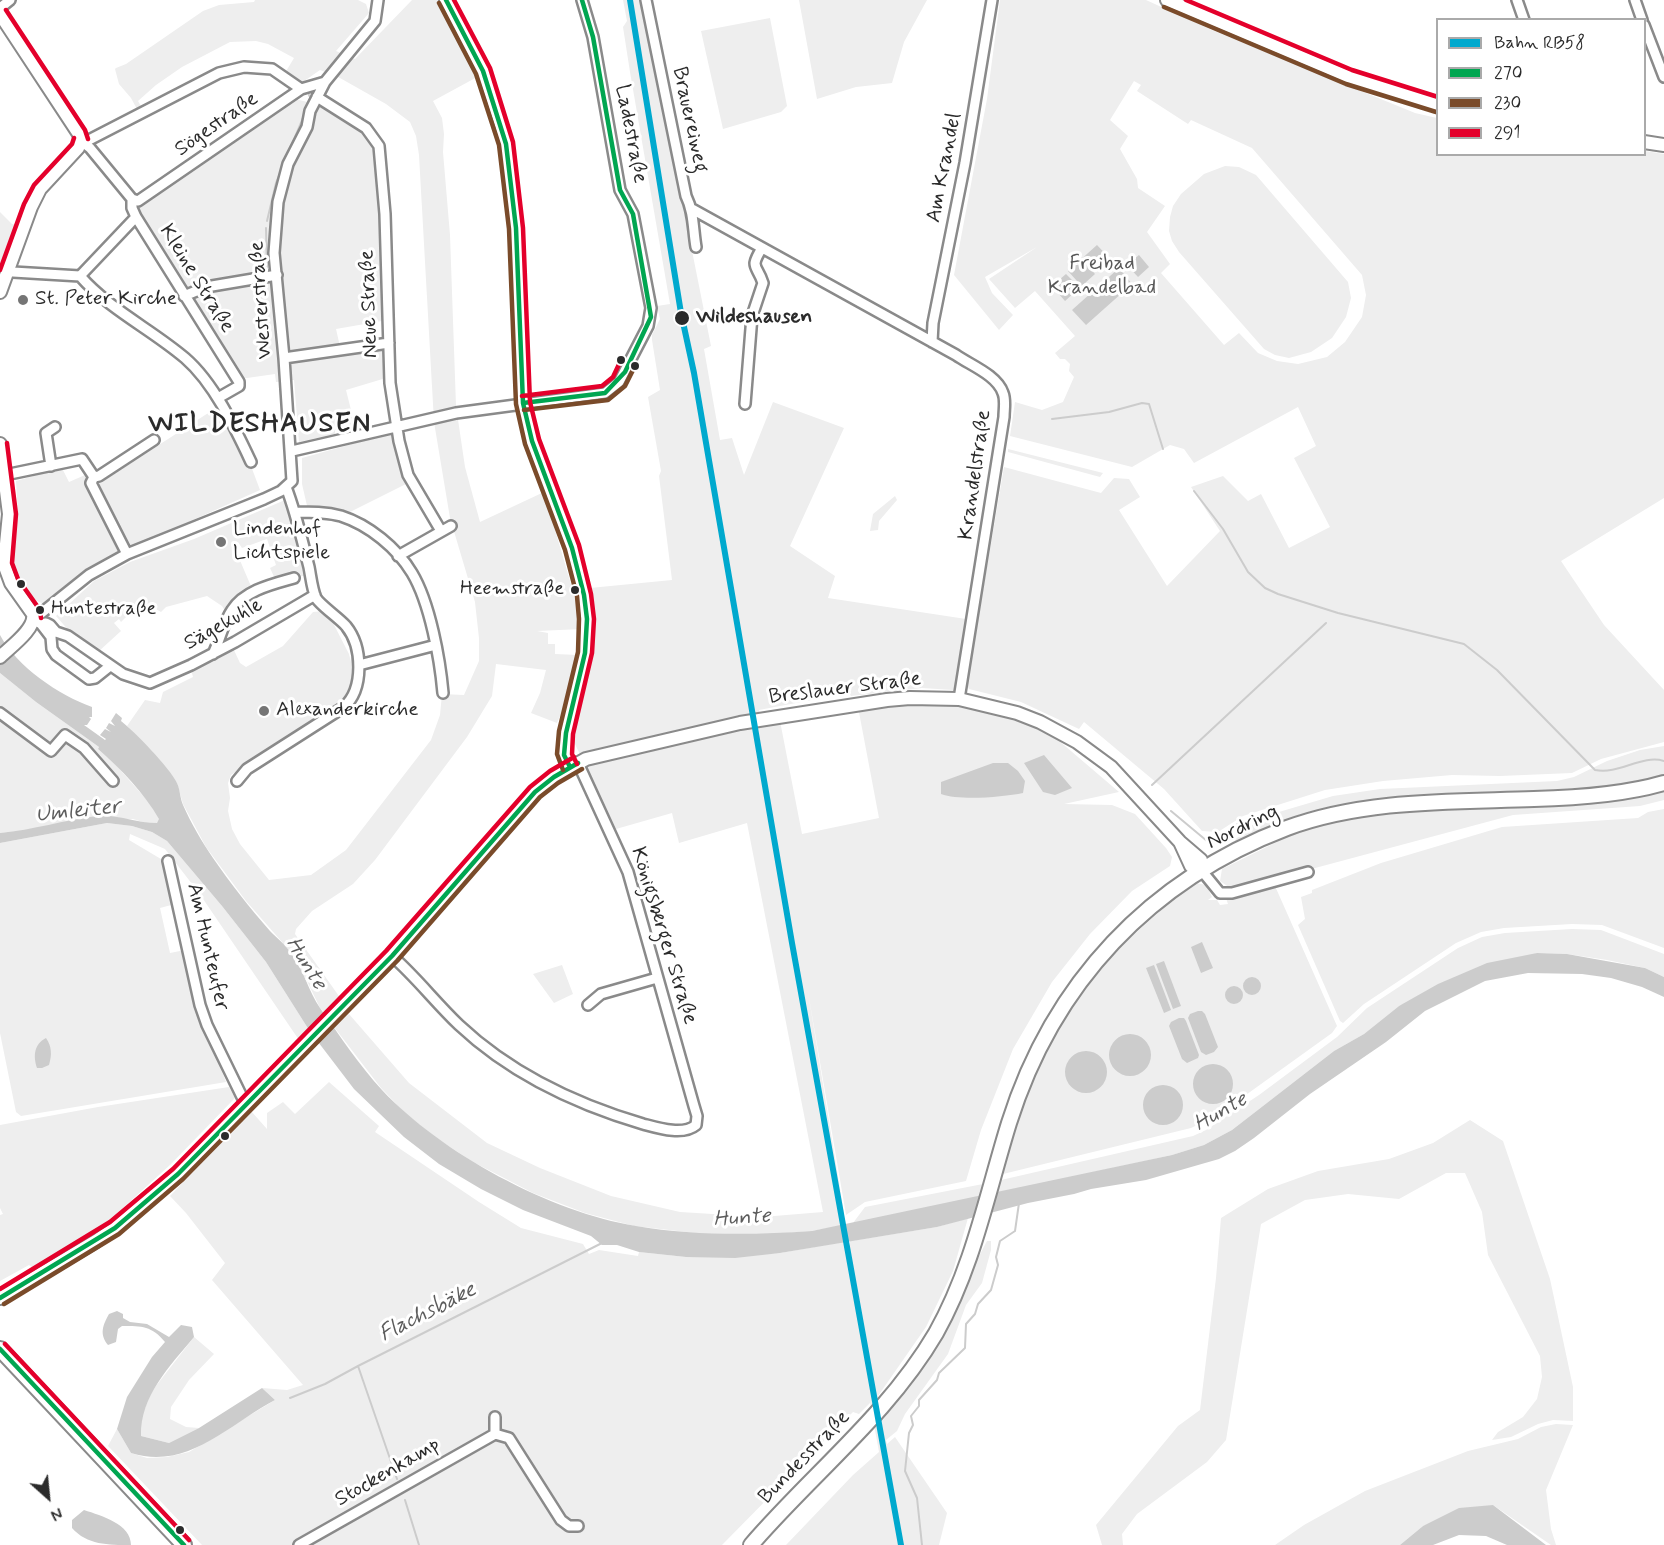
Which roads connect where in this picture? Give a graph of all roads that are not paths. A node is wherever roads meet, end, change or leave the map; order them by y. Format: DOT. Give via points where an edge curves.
graph roads {
  1 [pos="10,0"];
  2 [pos="378,0"];
  3 [pos="446,0"];
  4 [pos="582,0"];
  5 [pos="646,0"];
  6 [pos="992,0"];
  7 [pos="1167,0"];
  8 [pos="1517,0"];
  9 [pos="1635,0"];
  10 [pos="1188,4"];
  11 [pos="0,8"];
  12 [pos="0,14"];
  13 [pos="1523,18"];
  14 [pos="1641,18"];
  15 [pos="1646,30"];
  16 [pos="1664,76"];
  17 [pos="326,82"];
  18 [pos="301,89"];
  19 [pos="317,97"];
  20 [pos="1436,105"];
  21 [pos="81,141"];
  22 [pos="1646,142"];
  23 [pos="1664,145"];
  24 [pos="132,199"];
  25 [pos="692,209"];
  26 [pos="136,217"];
  27 [pos="696,247"];
  28 [pos="762,248"];
  29 [pos="9,269"];
  30 [pos="277,275"];
  31 [pos="80,276"];
  32 [pos="0,292"];
  33 [pos="184,296"];
  34 [pos="932,342"];
  35 [pos="389,343"];
  36 [pos="284,358"];
  37 [pos="218,398"];
  38 [pos="523,403"];
  39 [pos="745,404"];
  40 [pos="56,427"];
  41 [pos="397,427"];
  42 [pos="154,440"];
  43 [pos="0,444"];
  44 [pos="292,451"];
  45 [pos="251,462"];
  46 [pos="51,466"];
  47 [pos="5,475"];
  48 [pos="94,477"];
  49 [pos="286,487"];
  50 [pos="295,512"];
  51 [pos="451,526"];
  52 [pos="441,531"];
  53 [pos="127,554"];
  54 [pos="398,555"];
  55 [pos="294,578"];
  56 [pos="315,595"];
  57 [pos="37,622"];
  58 [pos="436,645"];
  59 [pos="5,652"];
  60 [pos="213,654"];
  61 [pos="359,665"];
  62 [pos="110,666"];
  63 [pos="443,693"];
  64 [pos="959,699"];
  65 [pos="0,712"];
  66 [pos="574,765"];
  67 [pos="237,781"];
  68 [pos="113,782"];
  69 [pos="1664,783"];
  70 [pos="168,861"];
  71 [pos="1202,871"];
  72 [pos="1308,872"];
  73 [pos="392,956"];
  74 [pos="657,978"];
  75 [pos="588,1005"];
  76 [pos="246,1105"];
  77 [pos="975,1243"];
  78 [pos="18,1288"];
  79 [pos="0,1298"];
  80 [pos="0,1312"];
  81 [pos="0,1349"];
  82 [pos="495,1417"];
  83 [pos="495,1434"];
  84 [pos="578,1526"];
  85 [pos="184,1545"];
  86 [pos="299,1545"];
  87 [pos="751,1545"];
  1 -- 11 [label="street"];
  2 -- 17 [label="street, Westerstraße" via="375,21"];
  3 -- 38 [label="street" via="483,71 506,144 517,236"];
  4 -- 38 [label="street, Ladestraße" via="593,38 620,190 633,214 651,317 619,382 605,393"];
  5 -- 25 [label="street, Brauereiweg" via="686,196"];
  6 -- 34 [label="street, Am Krandel"];
  7 -- 10 [label="street"];
  8 -- 13 [label="street"];
  9 -- 14 [label="street"];
  10 -- 20 [label="street" via="1348,77"];
  12 -- 21 [label="street"];
  15 -- 16 [label="street"];
  17 -- 18 [label="street, Sögestraße"];
  17 -- 19 [label="street, Westerstraße"];
  18 -- 21 [label="street" via="272,69 244,67 219,73"];
  18 -- 24 [label="street, Sögestraße" via="138,201"];
  19 -- 30 [label="street, Westerstraße" via="282,184 274,244"];
  19 -- 35 [label="street, Neue Straße" via="366,128 379,146"];
  21 -- 24 [label="street"];
  21 -- 29 [label="street" via="40,189"];
  22 -- 23 [label="street"];
  24 -- 26 [label="street, Kleine Straße"];
  25 -- 27 [label="street, Brauereiweg"];
  25 -- 28 [label="street, Krandelstraße"];
  26 -- 31 [label="street"];
  26 -- 33 [label="street, Kleine Straße"];
  28 -- 34 [label="street, Krandelstraße"];
  28 -- 39 [label="street" via="755,263 763,283 752,316"];
  29 -- 31 [label="street"];
  29 -- 32 [label="street"];
  30 -- 33 [label="street" via="206,287"];
  30 -- 36 [label="street, Westerstraße"];
  31 -- 37 [label="street" via="110,304 185,358"];
  33 -- 37 [label="street, Kleine Straße" via="239,382 239,386"];
  34 -- 64 [label="street, Krandelstraße" via="992,378 1004,395 1005,417"];
  35 -- 36 [label="street"];
  35 -- 41 [label="street, Neue Straße"];
  36 -- 44 [label="street, Westerstraße"];
  37 -- 45 [label="street"];
  38 -- 41 [label="street, Ladestraße"];
  38 -- 66 [label="street" via="584,595 585,653 571,706 564,755"];
  40 -- 46 [label="street" via="46,433"];
  41 -- 44 [label="street, Ladestraße"];
  41 -- 52 [label="street, Neue Straße" via="408,475"];
  42 -- 48 [label="street"];
  43 -- 47 [label="street"];
  44 -- 49 [label="street, Westerstraße" via="292,481"];
  46 -- 47 [label="street"];
  46 -- 48 [label="street" via="82,459"];
  47 -- 57 [label="street" via="9,514 4,564 11,583"];
  48 -- 53 [label="street" via="91,483"];
  49 -- 50 [label="street"];
  49 -- 53 [label="street"];
  50 -- 54 [label="street" via="324,512 348,519 372,532"];
  50 -- 56 [label="street"];
  51 -- 52 [label="street"];
  52 -- 54 [label="street"];
  53 -- 57 [label="street" via="89,575"];
  54 -- 58 [label="street" via="419,587"];
  55 -- 60 [label="street" via="253,592 238,603"];
  56 -- 60 [label="street, Sägekuhle"];
  56 -- 61 [label="street" via="348,629"];
  57 -- 59 [label="street"];
  57 -- 62 [label="street" via="50,625"];
  57 -- 62 [label="street" via="51,637 56,655 89,679"];
  58 -- 61 [label="street"];
  58 -- 63 [label="street"];
  60 -- 62 [label="street, Sägekuhle" via="150,683"];
  61 -- 67 [label="street" via="357,687 346,705 247,769"];
  64 -- 66 [label="street, Breslauer Straße" via="887,700 750,721"];
  64 -- 71 [label="street, Breslauer Straße" via="1017,713 1077,742 1111,767 1180,842 1191,866"];
  65 -- 68 [label="street" via="51,751 65,735 84,748"];
  66 -- 73 [label="street" via="535,792"];
  66 -- 74 [label="street, Königsberger Straße" via="625,863"];
  69 -- 71 [label="main road, Nordring" via="1611,794 1411,804 1348,813 1291,827"];
  70 -- 76 [label="street, Am Hunteufer" via="200,1005"];
  71 -- 72 [label="street" via="1220,892 1232,893"];
  71 -- 77 [label="main road, Nordring" via="1125,930 1090,967 1047,1031 1014,1109"];
  73 -- 74 [label="street, Königsberger Straße" via="457,1023 501,1060 578,1102 654,1127 690,1130 696,1125 697,1116"];
  73 -- 76 [label="street"];
  74 -- 75 [label="street" via="600,994"];
  76 -- 78 [label="street" via="178,1174 115,1228"];
  77 -- 87 [label="main road, Bundesstraße" via="947,1311 909,1374 861,1431"];
  78 -- 79 [label="street"];
  78 -- 80 [label="street"];
  81 -- 85 [label="main road"];
  82 -- 83 [label="street"];
  83 -- 84 [label="street" via="509,1438 561,1520"];
  83 -- 86 [label="street, Stockenkamp"];
}
